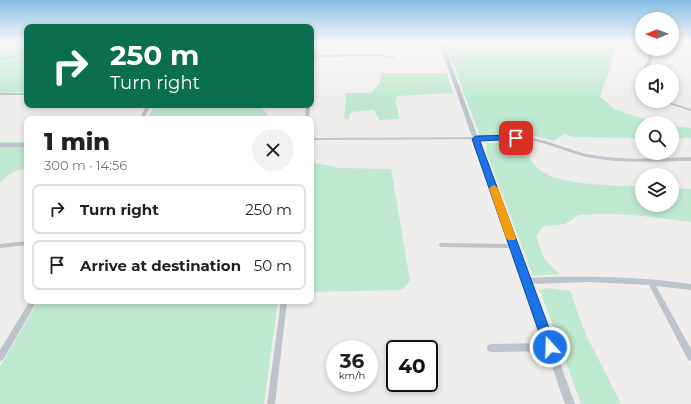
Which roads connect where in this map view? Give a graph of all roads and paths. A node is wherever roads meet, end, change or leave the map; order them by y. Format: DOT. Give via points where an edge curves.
graph roads {
  1 [pos="448,61"];
  2 [pos="0,94"];
  3 [pos="24,94"];
  4 [pos="679,106"];
  5 [pos="691,110"];
  6 [pos="476,139"];
  7 [pos="314,140"];
  8 [pos="0,145"];
  9 [pos="24,145"];
  10 [pos="691,159"];
  11 [pos="24,243"];
  12 [pos="442,245"];
  13 [pos="0,246"];
  14 [pos="514,246"];
  15 [pos="527,281"];
  16 [pos="651,282"];
  17 [pos="691,287"];
  18 [pos="32,304"];
  19 [pos="284,304"];
  20 [pos="550,347"];
  21 [pos="491,348"];
  22 [pos="0,357"];
  23 [pos="691,357"];
  24 [pos="271,404"];
  25 [pos="570,404"];
  1 -- 6 [label="street"];
  2 -- 3 [label="street"];
  4 -- 5 [label="street"];
  6 -- 7 [label="street"];
  6 -- 10 [label="street" via="539,139 582,154 611,159"];
  6 -- 14 [label="street"];
  8 -- 9 [label="street"];
  11 -- 13 [label="street"];
  12 -- 14 [label="street"];
  14 -- 15 [label="street"];
  15 -- 16 [label="street" via="589,279"];
  15 -- 20 [label="street"];
  16 -- 17 [label="street"];
  16 -- 23 [label="street"];
  18 -- 22 [label="street"];
  19 -- 24 [label="street"];
  20 -- 21 [label="street"];
  20 -- 25 [label="street"];
}
